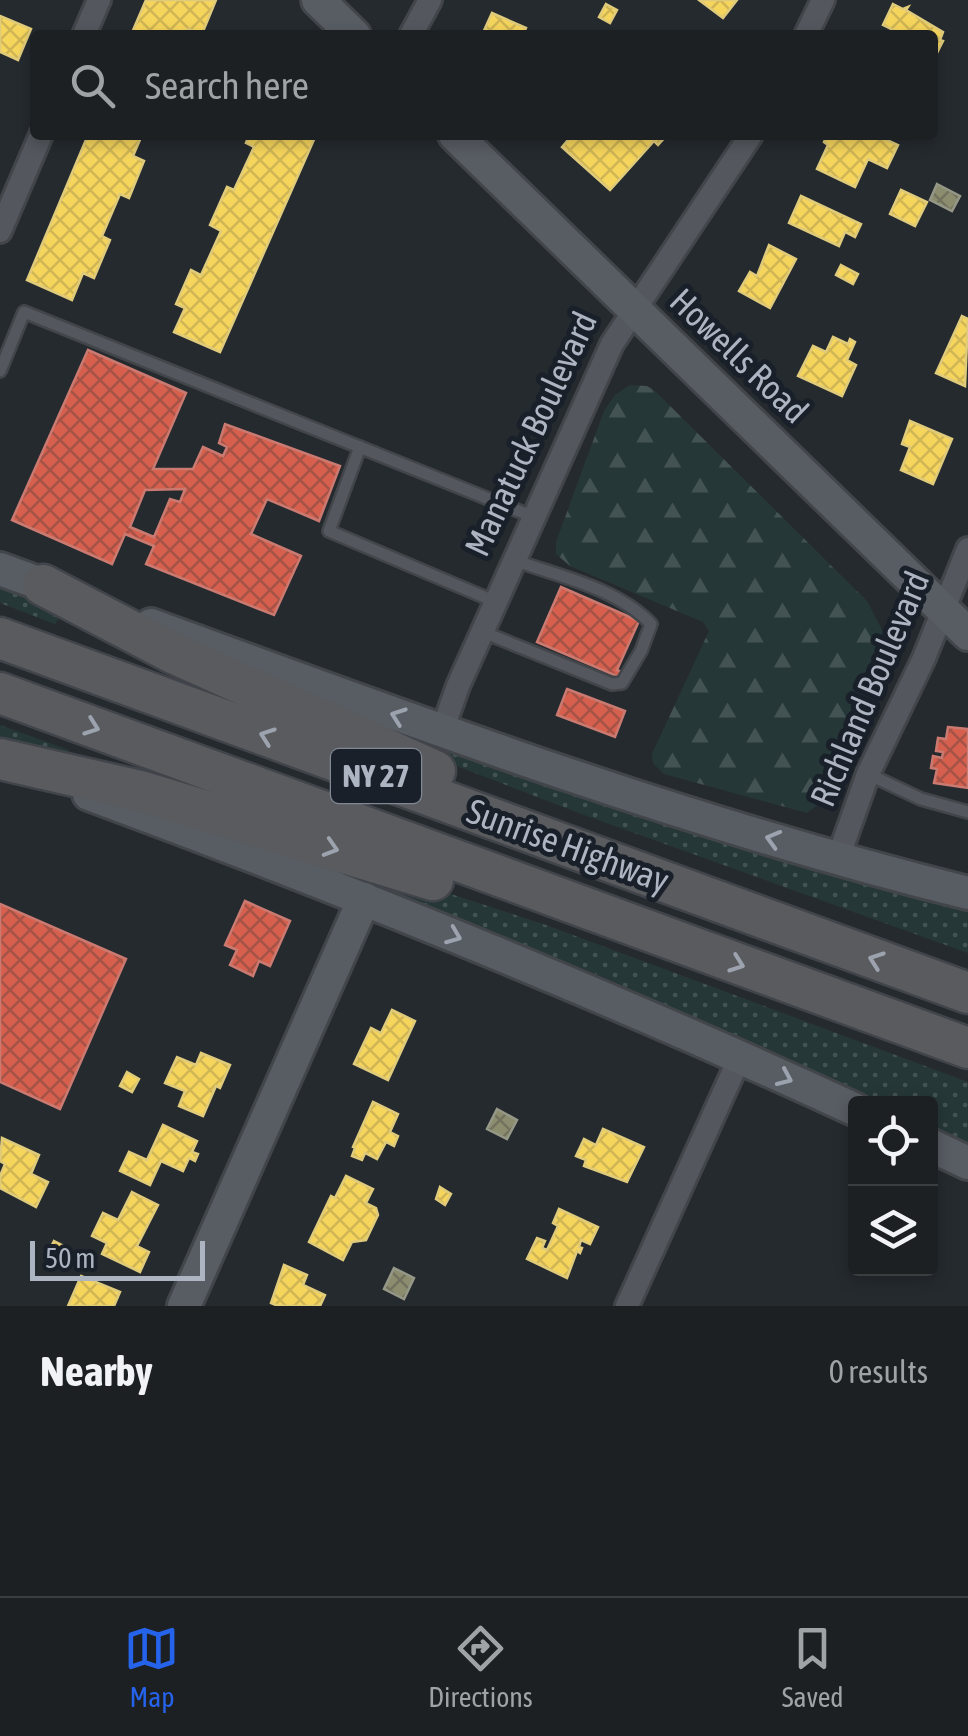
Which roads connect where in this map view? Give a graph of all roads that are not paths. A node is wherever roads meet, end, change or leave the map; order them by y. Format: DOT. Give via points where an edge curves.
graph roads {
  1 [pos="99,0"];
  2 [pos="318,0"];
  3 [pos="430,0"];
  4 [pos="823,0"];
  5 [pos="86,30"];
  6 [pos="349,30"];
  7 [pos="414,30"];
  8 [pos="808,30"];
  9 [pos="39,140"];
  10 [pos="460,140"];
  11 [pos="748,140"];
  12 [pos="0,231"];
  13 [pos="634,310"];
  14 [pos="0,371"];
  15 [pos="360,446"];
  16 [pos="536,518"];
  17 [pos="968,549"];
  18 [pos="516,560"];
  19 [pos="0,569"];
  20 [pos="43,584"];
  21 [pos="496,602"];
  22 [pos="954,602"];
  23 [pos="483,632"];
  24 [pos="968,634"];
  25 [pos="0,638"];
  26 [pos="0,693"];
  27 [pos="442,732"];
  28 [pos="0,760"];
  29 [pos="868,774"];
  30 [pos="968,812"];
  31 [pos="838,858"];
  32 [pos="968,893"];
  33 [pos="364,900"];
  34 [pos="753,914"];
  35 [pos="646,930"];
  36 [pos="968,993"];
  37 [pos="968,1048"];
  38 [pos="740,1058"];
  39 [pos="848,1106"];
  40 [pos="938,1149"];
  41 [pos="968,1163"];
  42 [pos="184,1306"];
  43 [pos="627,1306"];
  1 -- 5 [label="street"];
  2 -- 6 [label="main road"];
  3 -- 7 [label="street"];
  4 -- 8 [label="street"];
  9 -- 12 [label="street"];
  10 -- 13 [label="main road, Howells Road"];
  11 -- 13 [label="street, Manatuck Boulevard"];
  13 -- 16 [label="street, Manatuck Boulevard" via="612,344"];
  13 -- 22 [label="main road, Howells Road"];
  14 -- 15 [label="lane" via="24,312"];
  15 -- 16 [label="lane"];
  15 -- 21 [label="lane" via="329,531"];
  16 -- 18 [label="street, Manatuck Boulevard"];
  17 -- 22 [label="street, Richland Boulevard"];
  18 -- 21 [label="street, Manatuck Boulevard"];
  18 -- 23 [label="lane" via="642,614 651,624 641,652 622,683 612,684"];
  19 -- 20 [label="main road, Sunrise Highway"];
  27 -- 20 [label="main road, Sunrise Highway, one-way"];
  20 -- 34 [label="highway" via="172,653"];
  21 -- 23 [label="street, Manatuck Boulevard"];
  22 -- 24 [label="main road, Howells Road"];
  22 -- 29 [label="street, Richland Boulevard"];
  23 -- 27 [label="street, Manatuck Boulevard"];
  34 -- 25 [label="highway, Sunrise Highway / NY 27, one-way"];
  26 -- 35 [label="highway, Sunrise Highway / NY 27, one-way"];
  31 -- 27 [label="main road, Sunrise Highway, one-way"];
  28 -- 33 [label="main road"];
  28 -- 35 [label="highway, one-way" via="140,791 449,885"];
  29 -- 30 [label="lane"];
  29 -- 31 [label="street, Richland Boulevard"];
  31 -- 32 [label="main road, Sunrise Highway"];
  33 -- 38 [label="main road, one-way"];
  33 -- 42 [label="main road"];
  36 -- 34 [label="highway, Sunrise Highway / NY 27, one-way"];
  35 -- 37 [label="highway, Sunrise Highway / NY 27, one-way"];
  38 -- 39 [label="main road, one-way"];
  38 -- 43 [label="street"];
  40 -- 41 [label="main road"];
}
